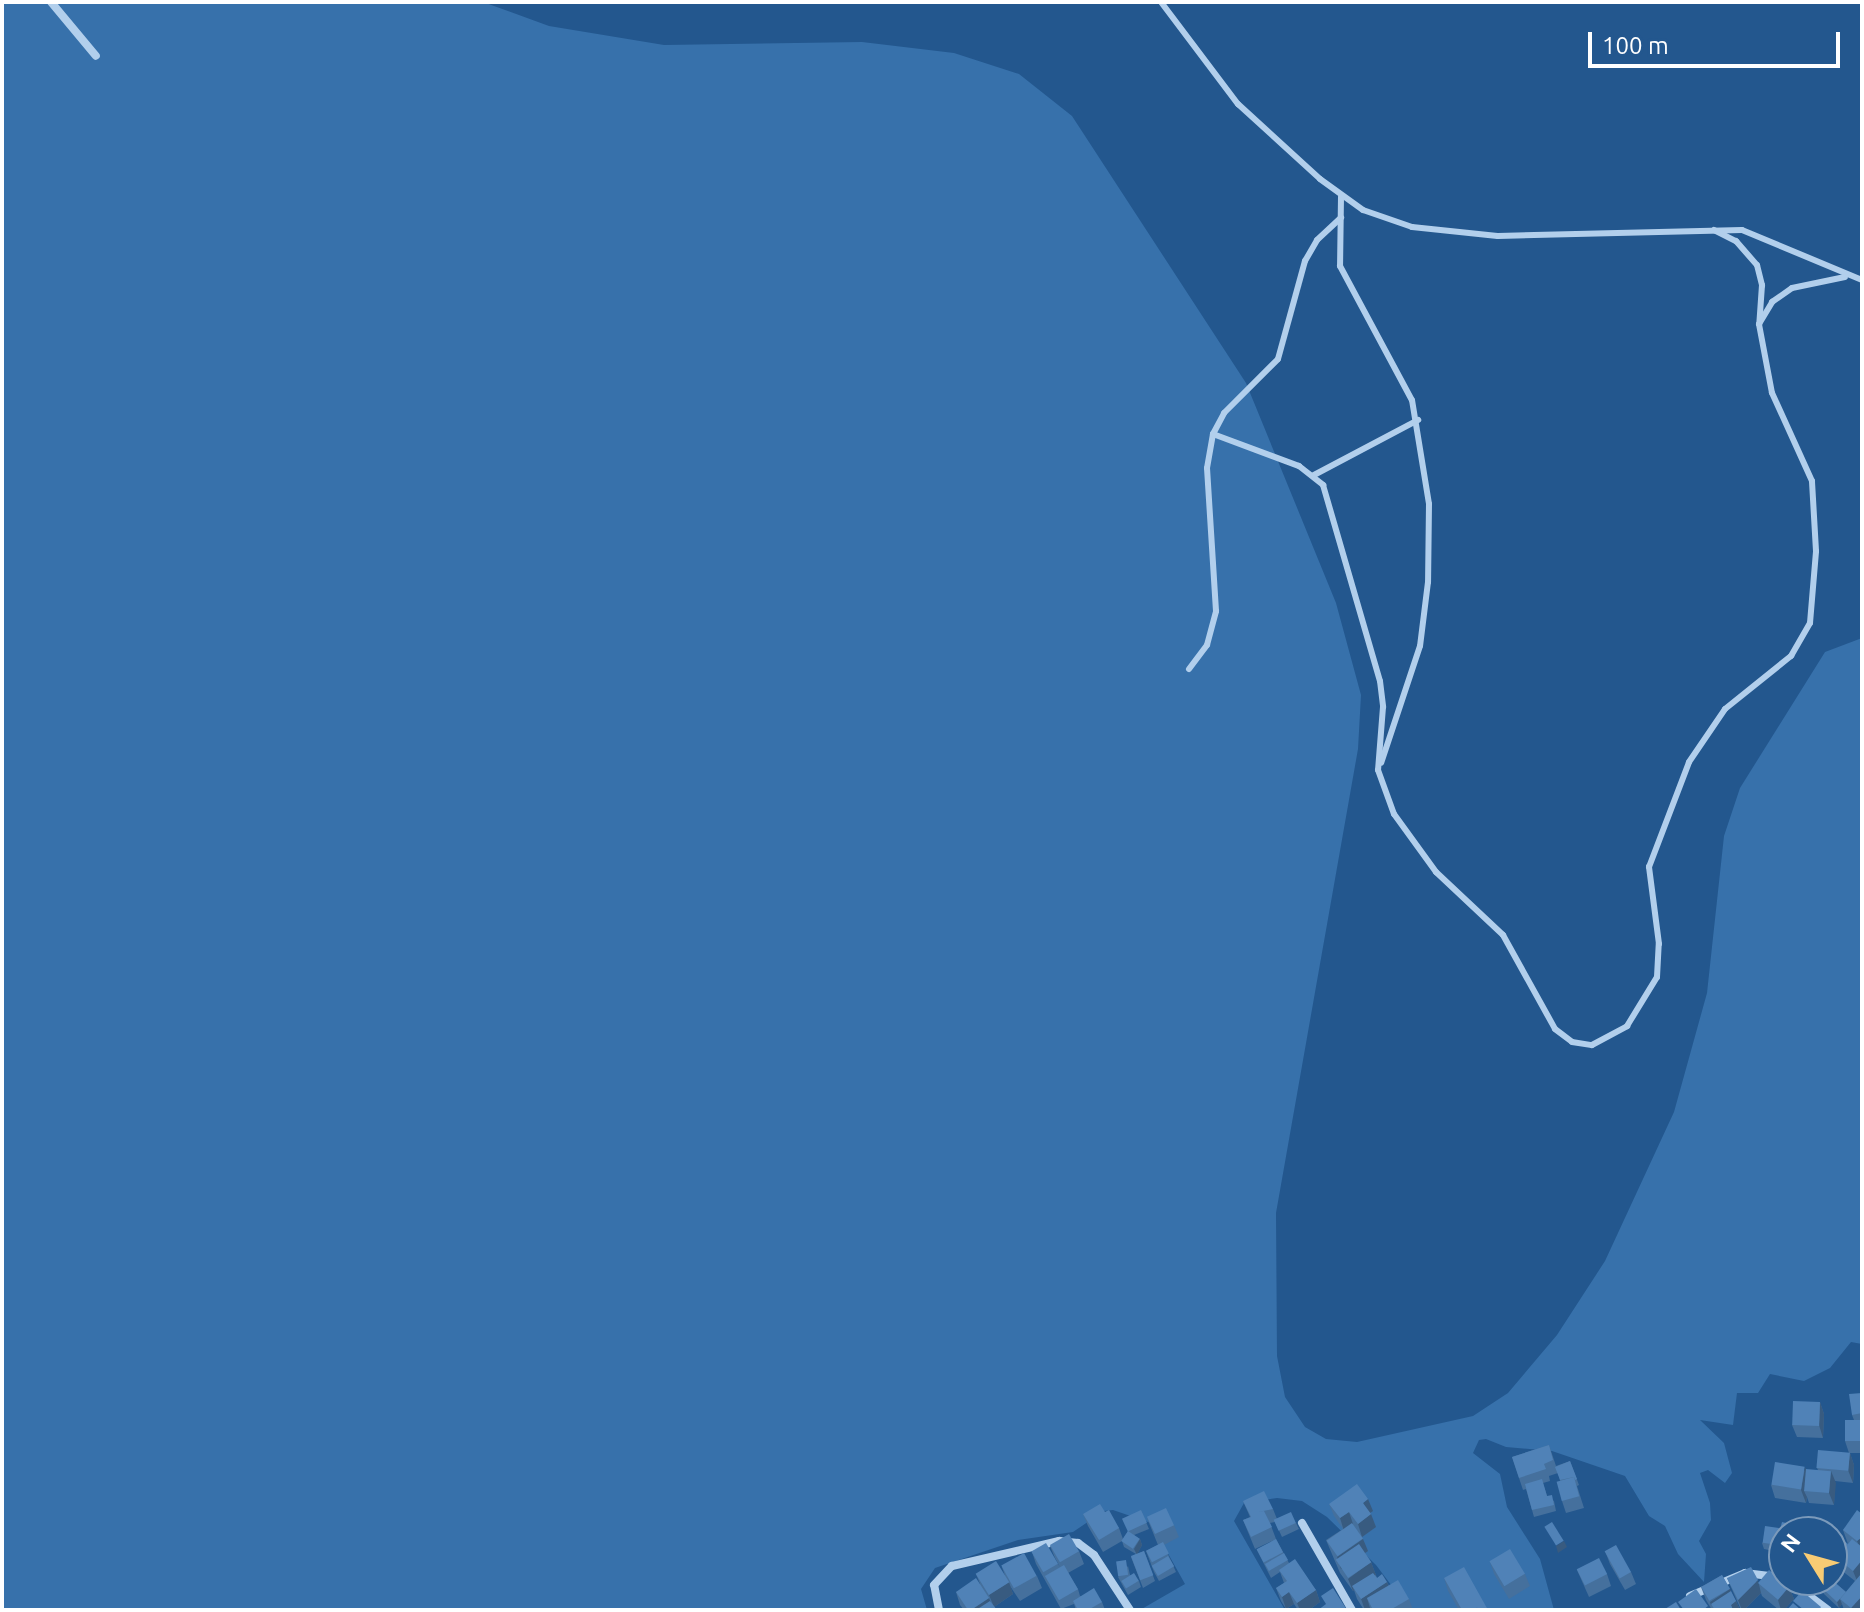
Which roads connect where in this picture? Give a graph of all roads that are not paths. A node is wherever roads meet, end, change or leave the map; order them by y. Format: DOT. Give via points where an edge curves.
graph roads {
  1 [pos="51,2"];
  2 [pos="1161,2"];
  3 [pos="96,56"];
  4 [pos="1341,197"];
  5 [pos="1341,218"];
  6 [pos="1709,228"];
  7 [pos="1845,277"];
  8 [pos="1862,280"];
  9 [pos="1759,324"];
  10 [pos="1418,420"];
  11 [pos="1213,434"];
  12 [pos="1314,475"];
  13 [pos="1189,669"];
  14 [pos="1378,770"];
  15 [pos="1302,1523"];
  16 [pos="1768,1576"];
  17 [pos="1809,1596"];
  18 [pos="1684,1599"];
  19 [pos="939,1610"];
  20 [pos="1130,1610"];
  21 [pos="1352,1610"];
  22 [pos="1828,1610"];
  1 -- 3 [label="street"];
  2 -- 4 [label="lane" via="1238,104"];
  4 -- 5 [label="lane"];
  4 -- 6 [label="lane" via="1412,227 1498,236"];
  5 -- 10 [label="lane" via="1340,266 1395,363"];
  5 -- 11 [label="lane" via="1317,240 1305,261 1278,359 1224,413"];
  6 -- 7 [label="lane" via="1764,237"];
  6 -- 9 [label="lane" via="1736,241 1757,265 1762,285"];
  7 -- 8 [label="lane"];
  7 -- 9 [label="lane" via="1792,288 1772,302"];
  9 -- 14 [label="lane" via="1772,393 1812,481 1816,551 1810,623 1791,656 1725,709 1689,762 1649,867 1659,944 1657,977 1627,1026 1604,1041 1582,1045 1555,1029 1503,935 1421,854 1394,814"];
  10 -- 12 [label="lane"];
  10 -- 14 [label="lane" via="1429,504 1425,613 1410,678"];
  11 -- 12 [label="lane"];
  11 -- 13 [label="lane" via="1207,477 1216,611 1207,645"];
  12 -- 14 [label="lane" via="1331,503 1339,551 1380,681"];
  15 -- 21 [label="street"];
  16 -- 18 [label="street" via="1745,1573"];
  17 -- 22 [label="street"];
  19 -- 20 [label="street" via="934,1585 952,1566 1059,1541 1078,1543 1094,1555"];
}
